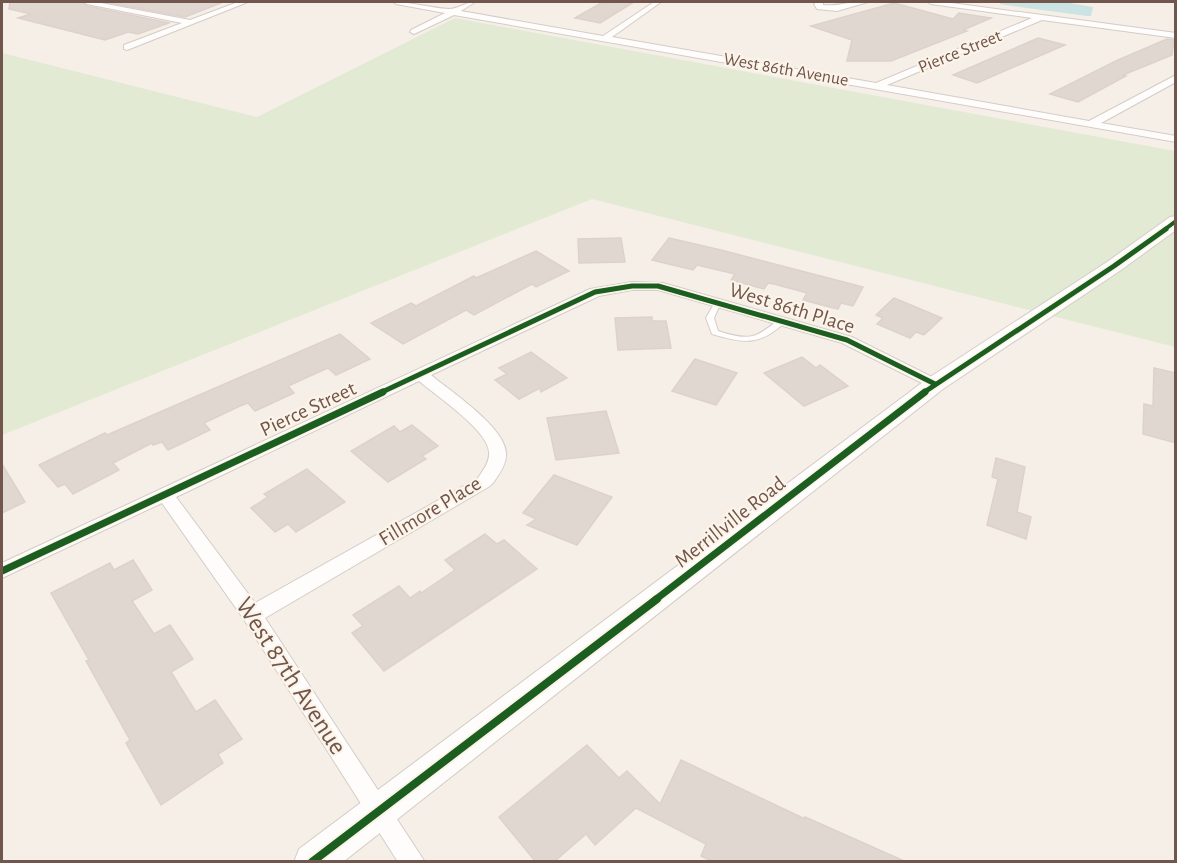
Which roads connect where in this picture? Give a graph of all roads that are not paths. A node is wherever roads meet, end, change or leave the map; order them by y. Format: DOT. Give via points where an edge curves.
graph roads {
  1 [pos="87,2"];
  2 [pos="244,2"];
  3 [pos="396,2"];
  4 [pos="431,2"];
  5 [pos="472,2"];
  6 [pos="658,2"];
  7 [pos="820,2"];
  8 [pos="864,2"];
  9 [pos="931,2"];
  10 [pos="457,9"];
  11 [pos="1042,17"];
  12 [pos="190,23"];
  13 [pos="414,32"];
  14 [pos="608,36"];
  15 [pos="1176,36"];
  16 [pos="127,47"];
  17 [pos="1176,78"];
  18 [pos="891,81"];
  19 [pos="878,86"];
  20 [pos="1102,118"];
  21 [pos="1090,124"];
  22 [pos="1176,131"];
  23 [pos="1176,140"];
  24 [pos="1176,221"];
  25 [pos="632,286"];
  26 [pos="718,302"];
  27 [pos="783,320"];
  28 [pos="420,374"];
  29 [pos="935,384"];
  30 [pos="165,494"];
  31 [pos="2,571"];
  32 [pos="252,615"];
  33 [pos="379,813"];
  34 [pos="312,861"];
  35 [pos="413,861"];
  1 -- 12 [label="street"];
  2 -- 12 [label="street"];
  3 -- 10 [label="street, West 86th Avenue"];
  4 -- 10 [label="street, West 86th Avenue"];
  5 -- 10 [label="street"];
  6 -- 14 [label="street"];
  7 -- 8 [label="street" via="819,7 837,9"];
  9 -- 11 [label="street"];
  10 -- 13 [label="street"];
  10 -- 14 [label="street, West 86th Avenue"];
  11 -- 15 [label="street"];
  11 -- 18 [label="street, Pierce Street"];
  12 -- 16 [label="street"];
  14 -- 18 [label="street, West 86th Avenue"];
  14 -- 19 [label="street, West 86th Avenue"];
  17 -- 20 [label="street"];
  18 -- 19 [label="street, Pierce Street"];
  18 -- 20 [label="street, West 86th Avenue"];
  19 -- 21 [label="street, West 86th Avenue"];
  20 -- 21 [label="street"];
  20 -- 22 [label="street, West 86th Avenue"];
  21 -- 23 [label="street, West 86th Avenue"];
  24 -- 29 [label="street, Merrillville Road"];
  25 -- 26 [label="street, West 86th Place" via="658,286"];
  25 -- 28 [label="street, Pierce Street" via="595,292"];
  26 -- 27 [label="street, West 86th Place"];
  26 -- 27 [label="lane" via="710,318 715,332 739,340 764,336"];
  27 -- 29 [label="street, West 86th Place" via="847,340"];
  28 -- 30 [label="street, Pierce Street"];
  28 -- 32 [label="street, Fillmore Place" via="491,435 498,450 496,465 484,482"];
  29 -- 33 [label="street, Merrillville Road"];
  30 -- 31 [label="street, Pierce Street"];
  30 -- 32 [label="street, West 87th Avenue"];
  32 -- 33 [label="street, West 87th Avenue"];
  33 -- 34 [label="street, Merrillville Road"];
  33 -- 35 [label="street, West 87th Avenue"];
}
